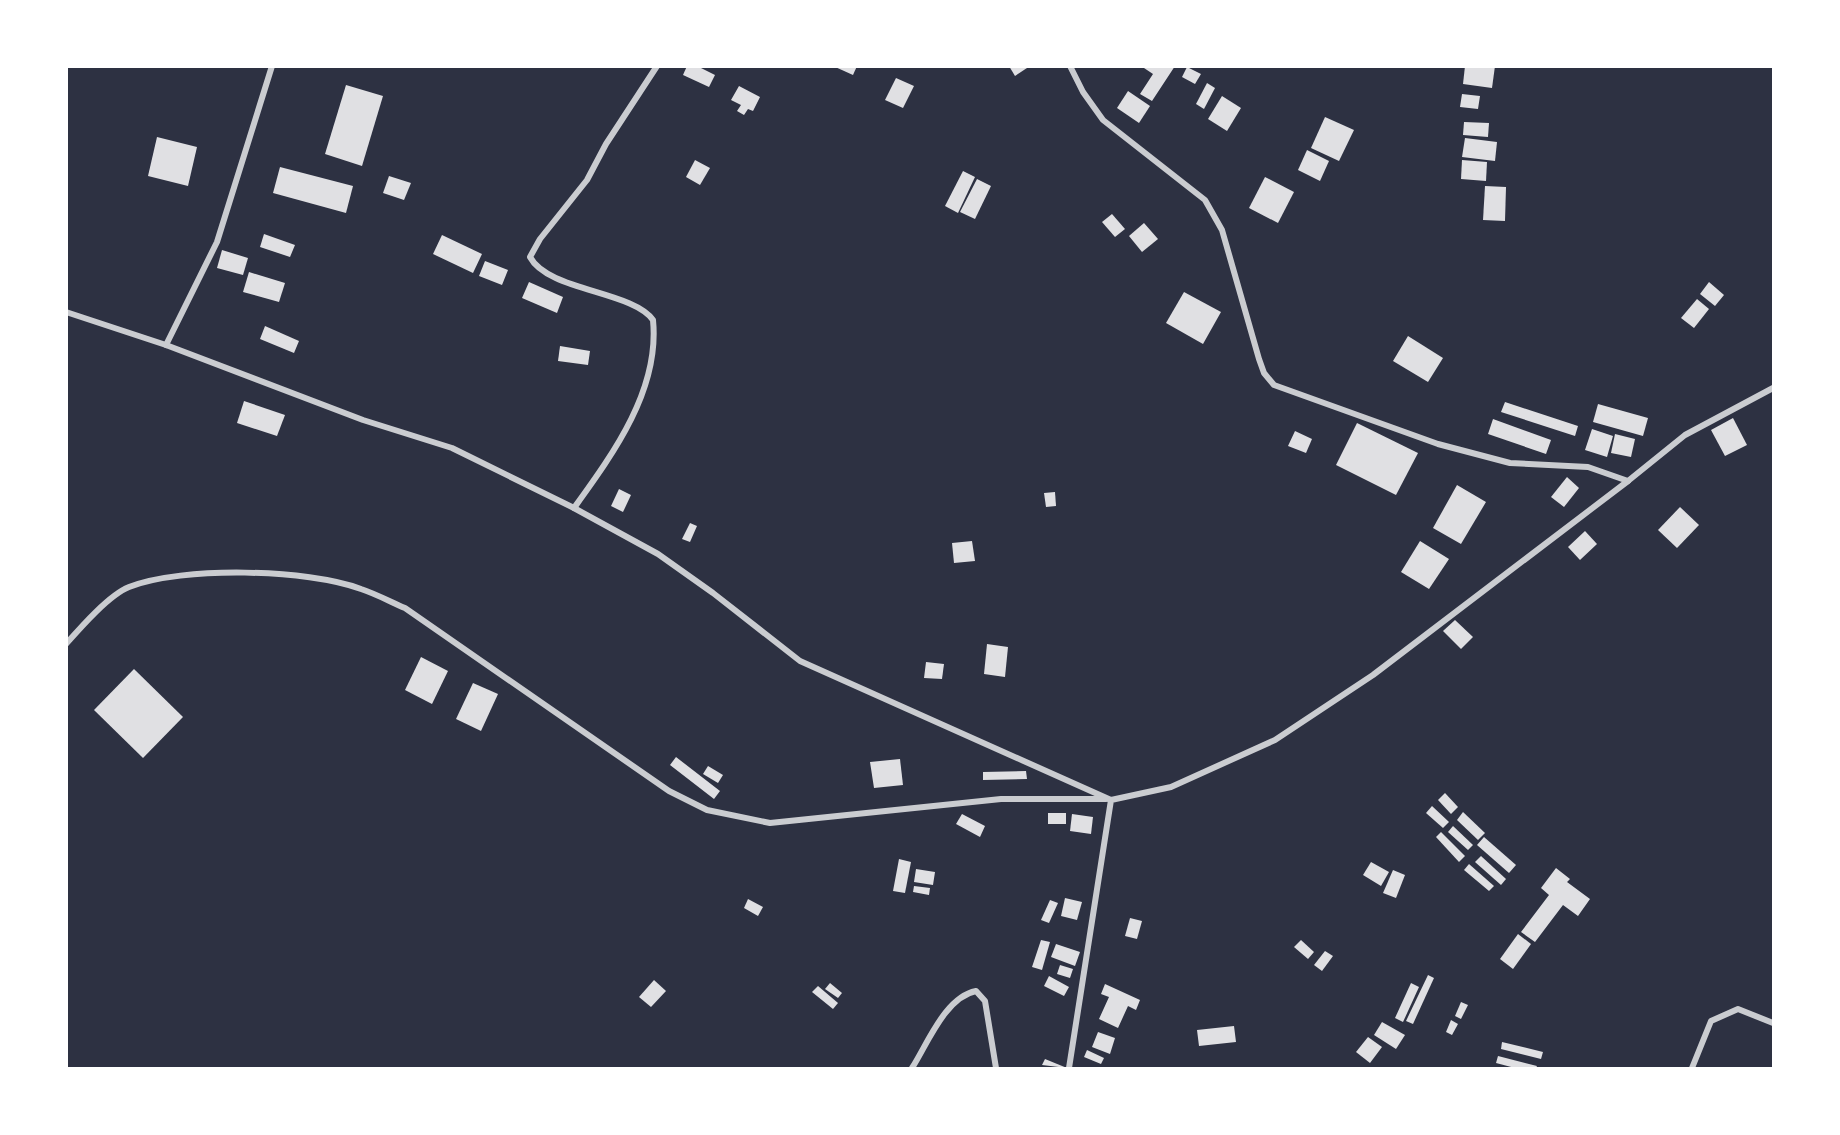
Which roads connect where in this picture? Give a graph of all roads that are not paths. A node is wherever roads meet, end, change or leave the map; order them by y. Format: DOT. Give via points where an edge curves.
graph roads {
  1 [pos="272,66"];
  2 [pos="657,66"];
  3 [pos="1070,66"];
  4 [pos="66,312"];
  5 [pos="166,345"];
  6 [pos="1773,388"];
  7 [pos="1628,481"];
  8 [pos="574,508"];
  9 [pos="66,644"];
  10 [pos="1111,800"];
  11 [pos="1773,1023"];
  12 [pos="912,1069"];
  13 [pos="996,1069"];
  14 [pos="1069,1069"];
  15 [pos="1692,1069"];
  1 -- 5 [label="street" via="217,242"];
  2 -- 8 [label="street" via="587,180 530,257 548,272 636,306 653,320 648,372 635,412"];
  3 -- 7 [label="street" via="1103,120 1205,200 1222,230 1259,359 1274,385 1450,447 1510,463 1588,467"];
  4 -- 5 [label="street"];
  5 -- 8 [label="street" via="452,449"];
  6 -- 7 [label="street" via="1685,435"];
  7 -- 10 [label="street" via="1373,675 1275,740 1171,787"];
  8 -- 10 [label="street" via="658,554 800,661"];
  9 -- 10 [label="street" via="127,587 218,571 313,579 360,588 405,608 669,791 707,810 770,823 1001,799"];
  10 -- 14 [label="street"];
  11 -- 15 [label="street" via="1738,1009 1711,1021"];
  12 -- 13 [label="street" via="960,997 976,991 985,1000"];
}
